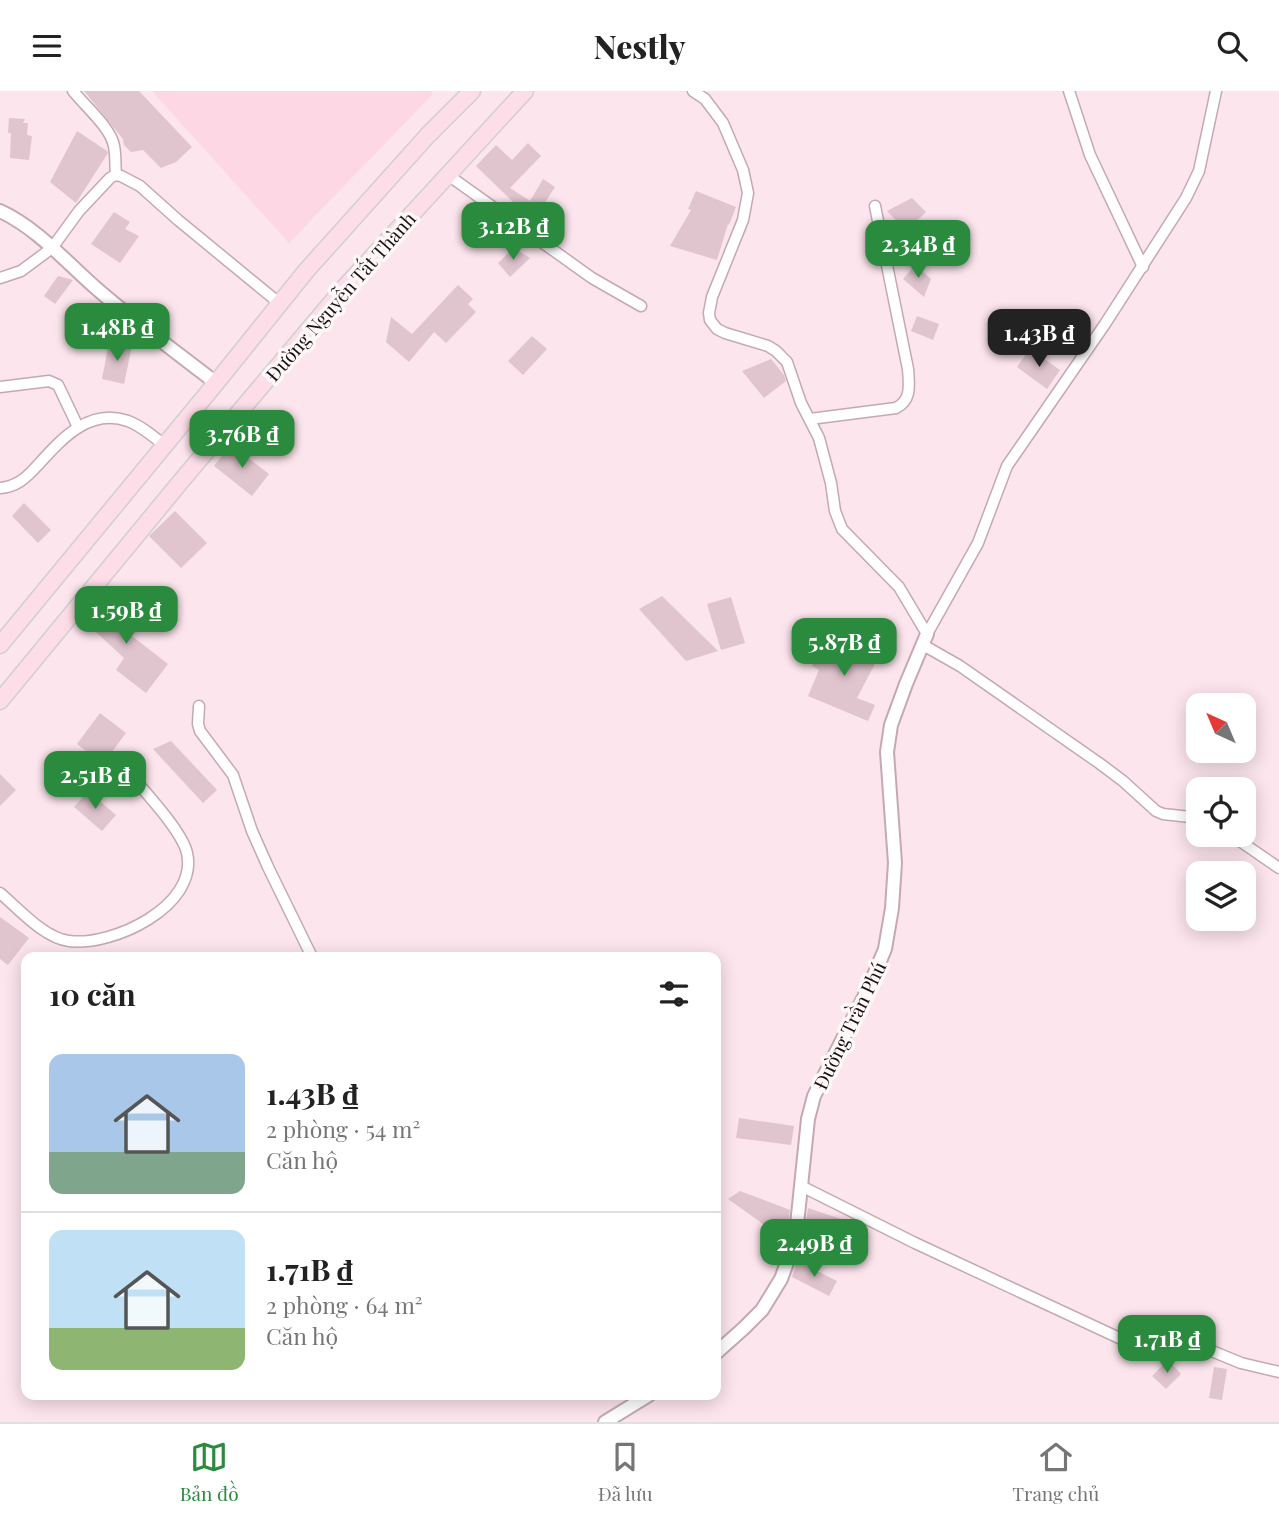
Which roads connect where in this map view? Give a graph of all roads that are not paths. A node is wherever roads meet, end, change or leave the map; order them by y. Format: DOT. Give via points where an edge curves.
graph roads {
  1 [pos="73,91"];
  2 [pos="472,91"];
  3 [pos="525,91"];
  4 [pos="693,91"];
  5 [pos="1069,91"];
  6 [pos="1216,91"];
  7 [pos="116,175"];
  8 [pos="448,175"];
  9 [pos="875,206"];
  10 [pos="0,211"];
  11 [pos="52,248"];
  12 [pos="1143,267"];
  13 [pos="0,278"];
  14 [pos="279,303"];
  15 [pos="641,306"];
  16 [pos="216,383"];
  17 [pos="0,387"];
  18 [pos="810,419"];
  19 [pos="78,427"];
  20 [pos="164,445"];
  21 [pos="0,488"];
  22 [pos="925,639"];
  23 [pos="0,645"];
  24 [pos="0,701"];
  25 [pos="199,706"];
  26 [pos="121,764"];
  27 [pos="1186,817"];
  28 [pos="1248,847"];
  29 [pos="1279,868"];
  30 [pos="0,893"];
  31 [pos="310,952"];
  32 [pos="801,1186"];
  33 [pos="721,1349"];
  34 [pos="1279,1372"];
  35 [pos="641,1400"];
  36 [pos="605,1422"];
  1 -- 7 [label="street" via="112,139"];
  2 -- 14 [label="main road, Đường Nguyễn Tất Thành"];
  3 -- 8 [label="main road, Đường Nguyễn Tất Thành"];
  4 -- 18 [label="street" via="723,123 748,193 743,220 712,297 710,320 717,329 762,343 782,356"];
  5 -- 12 [label="street" via="1090,155"];
  6 -- 12 [label="street" via="1199,171"];
  7 -- 11 [label="street" via="79,211"];
  7 -- 14 [label="street" via="140,186"];
  8 -- 15 [label="street" via="592,278"];
  8 -- 24 [label="main road, Đường Nguyễn Tất Thành" via="344,288"];
  9 -- 18 [label="street" via="909,392 895,408"];
  10 -- 11 [label="street"];
  11 -- 13 [label="street" via="21,271"];
  11 -- 16 [label="street"];
  12 -- 22 [label="street" via="1007,467 978,543"];
  14 -- 16 [label="main road, Đường Nguyễn Tất Thành"];
  16 -- 20 [label="main road, Đường Nguyễn Tất Thành"];
  17 -- 19 [label="street" via="53,382"];
  18 -- 22 [label="street" via="842,529 893,579"];
  19 -- 20 [label="street" via="90,420 126,420"];
  19 -- 21 [label="street" via="21,481"];
  20 -- 23 [label="main road, Đường Nguyễn Tất Thành"];
  22 -- 27 [label="street" via="1123,781 1150,807"];
  22 -- 32 [label="street, Đường Trần Phú" via="891,725 887,752 895,863 886,949 814,1096"];
  25 -- 31 [label="street" via="200,731 233,775 252,831"];
  26 -- 30 [label="street" via="187,849 187,876 174,899 160,912 111,936 69,941 45,932"];
  28 -- 29 [label="street"];
  32 -- 33 [label="street, Đường Trần Phú" via="796,1234 781,1279 762,1310"];
  32 -- 34 [label="street" via="1130,1343 1158,1349 1182,1343"];
  35 -- 36 [label="street"];
}
